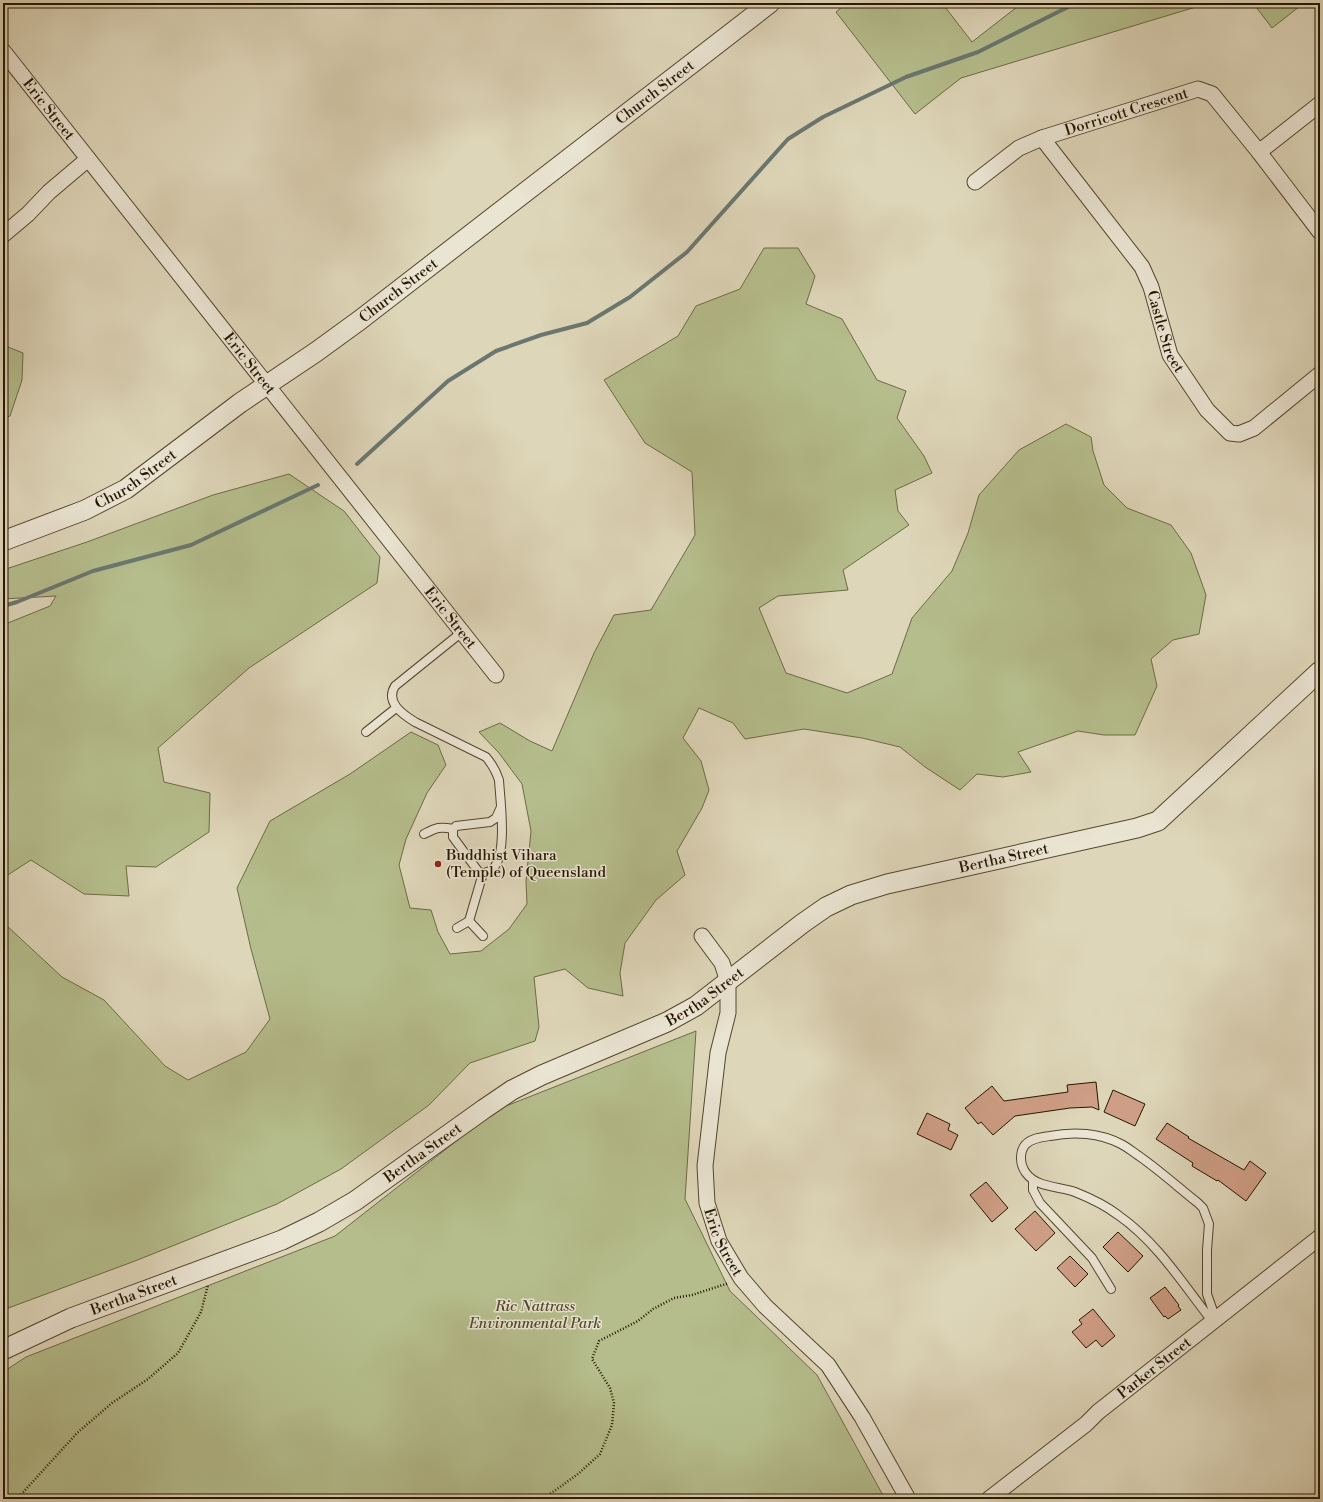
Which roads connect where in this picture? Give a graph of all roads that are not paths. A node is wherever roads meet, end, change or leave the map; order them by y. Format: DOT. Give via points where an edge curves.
graph roads {
  1 [pos="770,3"];
  2 [pos="3,51"];
  3 [pos="1320,104"];
  4 [pos="1042,138"];
  5 [pos="1259,152"];
  6 [pos="88,159"];
  7 [pos="974,182"];
  8 [pos="6,230"];
  9 [pos="1320,232"];
  10 [pos="1320,374"];
  11 [pos="266,385"];
  12 [pos="3,541"];
  13 [pos="462,632"];
  14 [pos="1320,671"];
  15 [pos="496,675"];
  16 [pos="396,708"];
  17 [pos="366,732"];
  18 [pos="501,807"];
  19 [pos="453,829"];
  20 [pos="424,834"];
  21 [pos="483,873"];
  22 [pos="469,921"];
  23 [pos="457,928"];
  24 [pos="483,936"];
  25 [pos="702,936"];
  26 [pos="728,982"];
  27 [pos="1033,1181"];
  28 [pos="1320,1237"];
  29 [pos="1110,1289"];
  30 [pos="1215,1318"];
  31 [pos="3,1350"];
  32 [pos="908,1499"];
  33 [pos="989,1499"];
  1 -- 11 [label="street, Church Street" via="360,320"];
  2 -- 6 [label="street, Eric Street"];
  3 -- 5 [label="street"];
  4 -- 5 [label="street, Dorricott Crescent" via="1198,88 1212,94"];
  4 -- 7 [label="street, Dorricott Crescent" via="1019,148"];
  4 -- 10 [label="street, Castle Street" via="1142,267 1151,287 1170,355 1207,410 1230,433 1240,434 1254,428"];
  5 -- 9 [label="street, Dorricott Crescent"];
  6 -- 8 [label="street" via="49,192 28,214"];
  6 -- 11 [label="street, Eric Street"];
  11 -- 12 [label="street, Church Street" via="126,489 85,510"];
  11 -- 13 [label="street, Eric Street"];
  13 -- 15 [label="street, Eric Street"];
  13 -- 16 [label="lane" via="395,686 392,696"];
  14 -- 26 [label="street, Bertha Street" via="1158,821 1137,828 887,884 851,895 826,907 803,923"];
  16 -- 17 [label="lane"];
  16 -- 18 [label="lane" via="415,722 486,757 499,780"];
  18 -- 19 [label="lane" via="494,821 456,826"];
  18 -- 21 [label="lane" via="502,833 499,858 494,868"];
  19 -- 20 [label="lane" via="436,828"];
  19 -- 21 [label="lane" via="453,838 478,871"];
  21 -- 22 [label="lane"];
  22 -- 23 [label="lane"];
  22 -- 24 [label="lane"];
  25 -- 26 [label="street, Eric Street" via="722,963"];
  26 -- 31 [label="street, Bertha Street" via="696,1006 667,1022 512,1090 355,1201 319,1222 282,1240 71,1318"];
  26 -- 32 [label="street, Eric Street" via="728,1013 718,1053 705,1166 707,1203 719,1241 742,1278 765,1306 828,1365 862,1417"];
  27 -- 29 [label="lane" via="1033,1190 1040,1203 1092,1258"];
  27 -- 30 [label="lane" via="1075,1192 1104,1206 1131,1224"];
  27 -- 30 [label="lane" via="1022,1165 1022,1150 1030,1140 1055,1134 1092,1134 1106,1138 1122,1144 1146,1161 1198,1203 1206,1214 1210,1224 1207,1294"];
  28 -- 30 [label="street, Parker Street"];
  30 -- 33 [label="street, Parker Street" via="1086,1424"];
}
